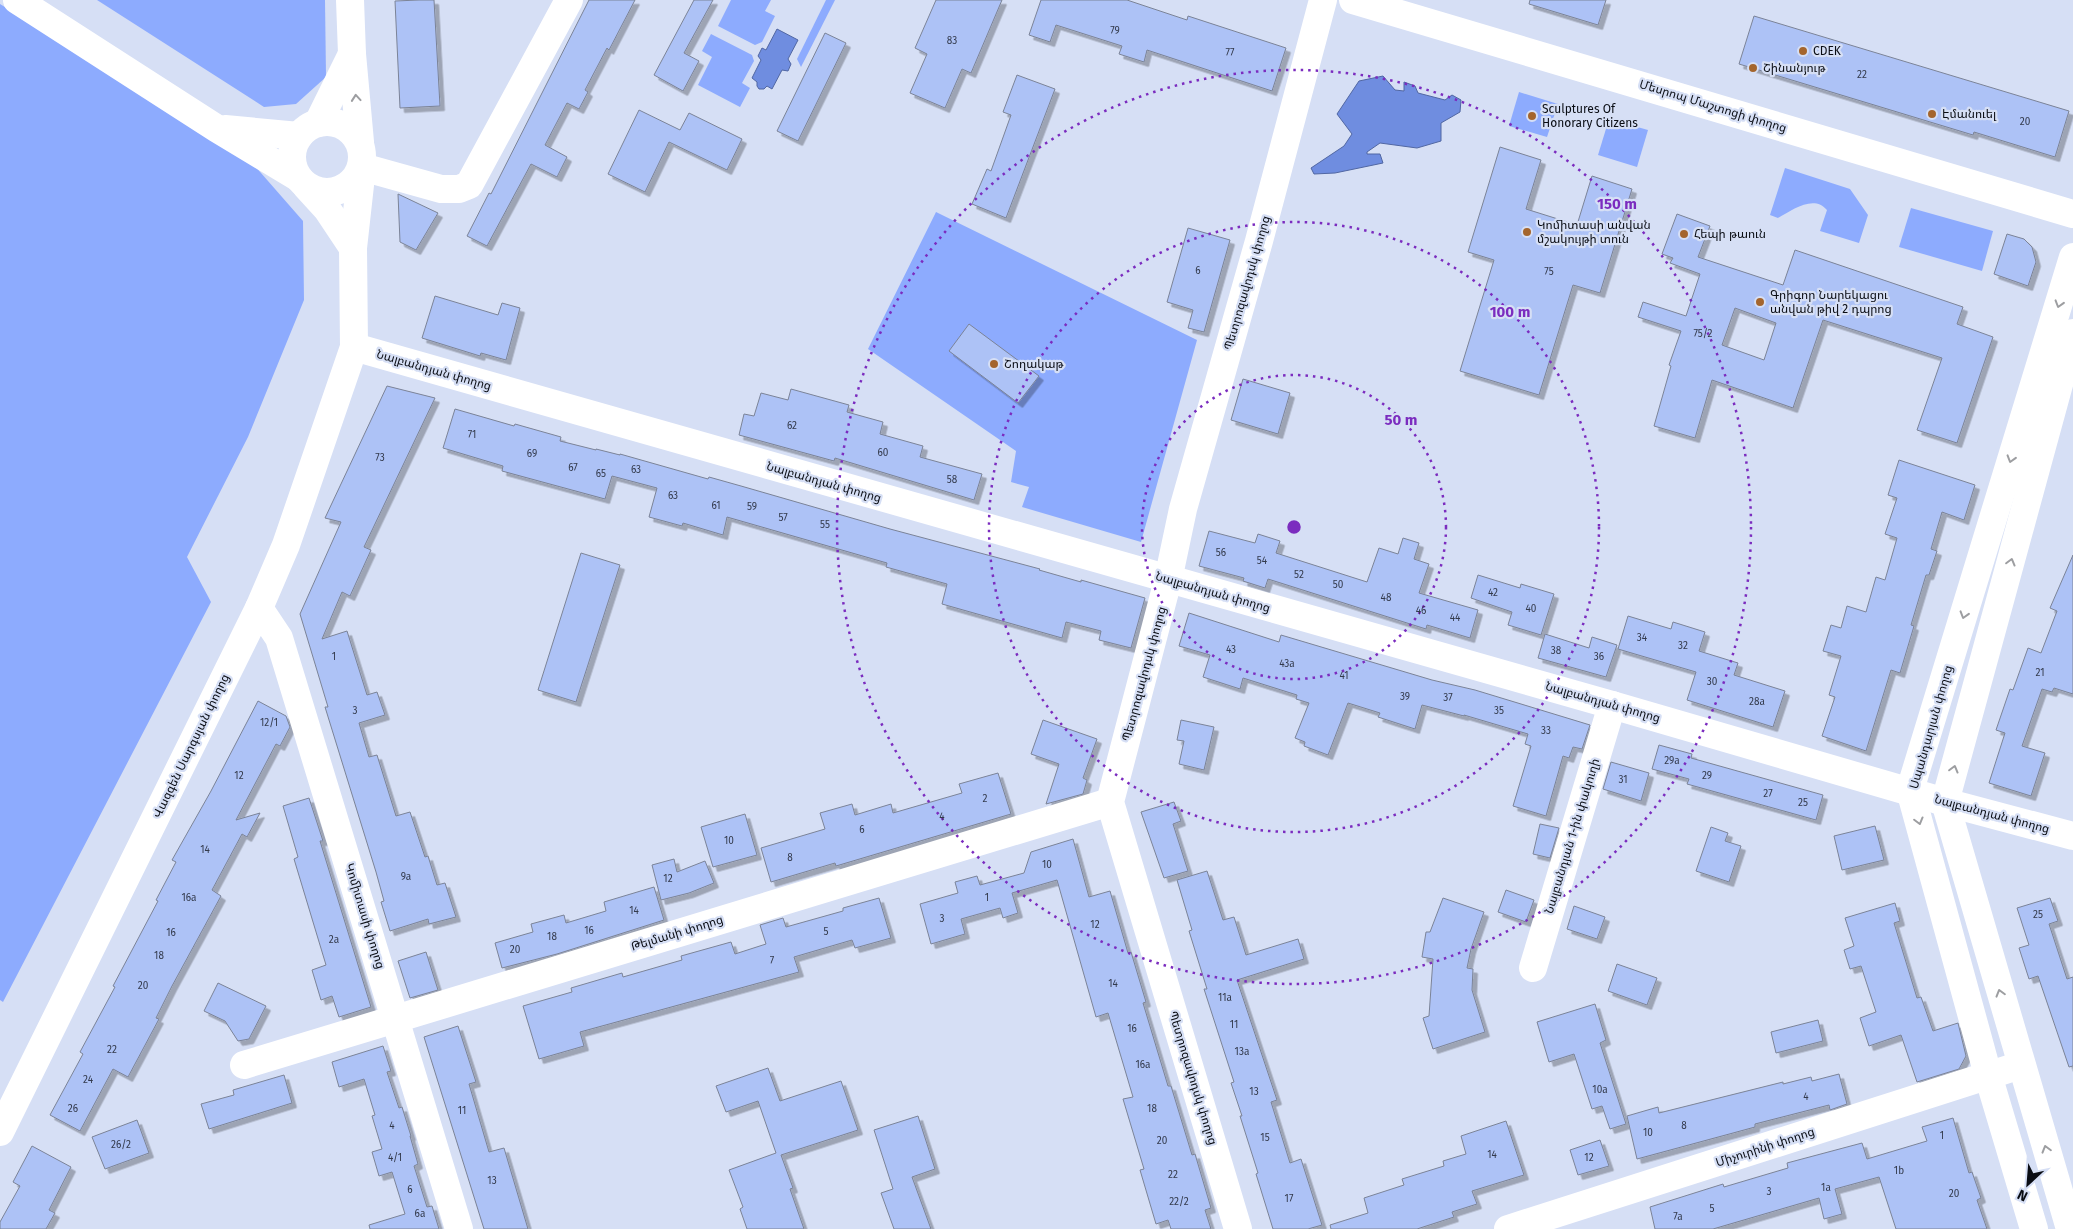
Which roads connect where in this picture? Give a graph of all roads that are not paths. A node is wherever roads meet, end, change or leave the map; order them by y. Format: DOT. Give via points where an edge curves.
graph roads {
  1 [pos="16,0"];
  2 [pos="350,0"];
  3 [pos="569,0"];
  4 [pos="1323,0"];
  5 [pos="1353,0"];
  6 [pos="352,54"];
  7 [pos="216,128"];
  8 [pos="308,130"];
  9 [pos="361,154"];
  10 [pos="303,182"];
  11 [pos="2073,214"];
  12 [pos="353,248"];
  13 [pos="2073,257"];
  14 [pos="2073,333"];
  15 [pos="354,348"];
  16 [pos="1168,580"];
  17 [pos="259,608"];
  18 [pos="1612,705"];
  19 [pos="1910,790"];
  20 [pos="1110,802"];
  21 [pos="1945,802"];
  22 [pos="2073,836"];
  23 [pos="1533,968"];
  24 [pos="396,1018"];
  25 [pos="244,1065"];
  26 [pos="2021,1065"];
  27 [pos="1988,1075"];
  28 [pos="0,1132"];
  29 [pos="459,1229"];
  30 [pos="1238,1229"];
  31 [pos="1508,1229"];
  32 [pos="2034,1229"];
  33 [pos="2070,1229"];
  1 -- 7 [label="street"];
  2 -- 6 [label="street, Վազգեն Սարգսյան փողոց"];
  3 -- 9 [label="street" via="469,184 459,190 441,189"];
  4 -- 16 [label="street, Պետրոզավոդսկ փողոց" via="1260,241 1183,509"];
  5 -- 11 [label="street, Մեսրոպ Մաշտոցի փողոց"];
  6 -- 8 [label="street"];
  9 -- 6 [label="street, Վազգեն Սարգսյան փողոց, one-way"];
  7 -- 8 [label="street"];
  7 -- 10 [label="street"];
  8 -- 9 [label="street" via="331,122 343,125 353,132"];
  8 -- 10 [label="street" via="294,146 292,157 294,168"];
  9 -- 10 [label="street" via="357,178 338,191 316,191"];
  9 -- 12 [label="street, Վազգեն Սարգսյան փողոց"];
  10 -- 12 [label="street" via="327,209"];
  12 -- 15 [label="street, Վազգեն Սարգսյան փողոց"];
  13 -- 19 [label="street, Սպանդարյան փողոց, one-way"];
  21 -- 14 [label="street, one-way"];
  15 -- 16 [label="street, Նալբանդյան փողոց"];
  15 -- 17 [label="street, Վազգեն Սարգսյան փողոց" via="286,545"];
  16 -- 18 [label="street, Նալբանդյան փողոց"];
  16 -- 20 [label="street, Պետրոզավոդսկ փողոց"];
  17 -- 24 [label="street, Կոմիտասի փողոց" via="279,638"];
  17 -- 28 [label="street, Վազգեն Սարգսյան փողոց"];
  18 -- 19 [label="street, Նալբանդյան փողոց"];
  18 -- 23 [label="street, Նալբանդյան 1-ին փակուղի"];
  19 -- 21 [label="street, Նալբանդյան փողոց"];
  19 -- 27 [label="street, Սպանդարյան փողոց, one-way"];
  20 -- 24 [label="street, Թելմանի փողոց"];
  20 -- 30 [label="street, Պետրոզավոդսկ փողոց"];
  21 -- 22 [label="street, Նալբանդյան փողոց"];
  26 -- 21 [label="street, one-way"];
  24 -- 25 [label="street, Թելմանի փողոց"];
  24 -- 29 [label="street, Կոմիտասի փողոց"];
  26 -- 27 [label="street, Միչուրինի փողոց"];
  33 -- 26 [label="street, one-way"];
  27 -- 31 [label="street, Միչուրինի փողոց"];
  27 -- 32 [label="street, Սպանդարյան փողոց"];
}
